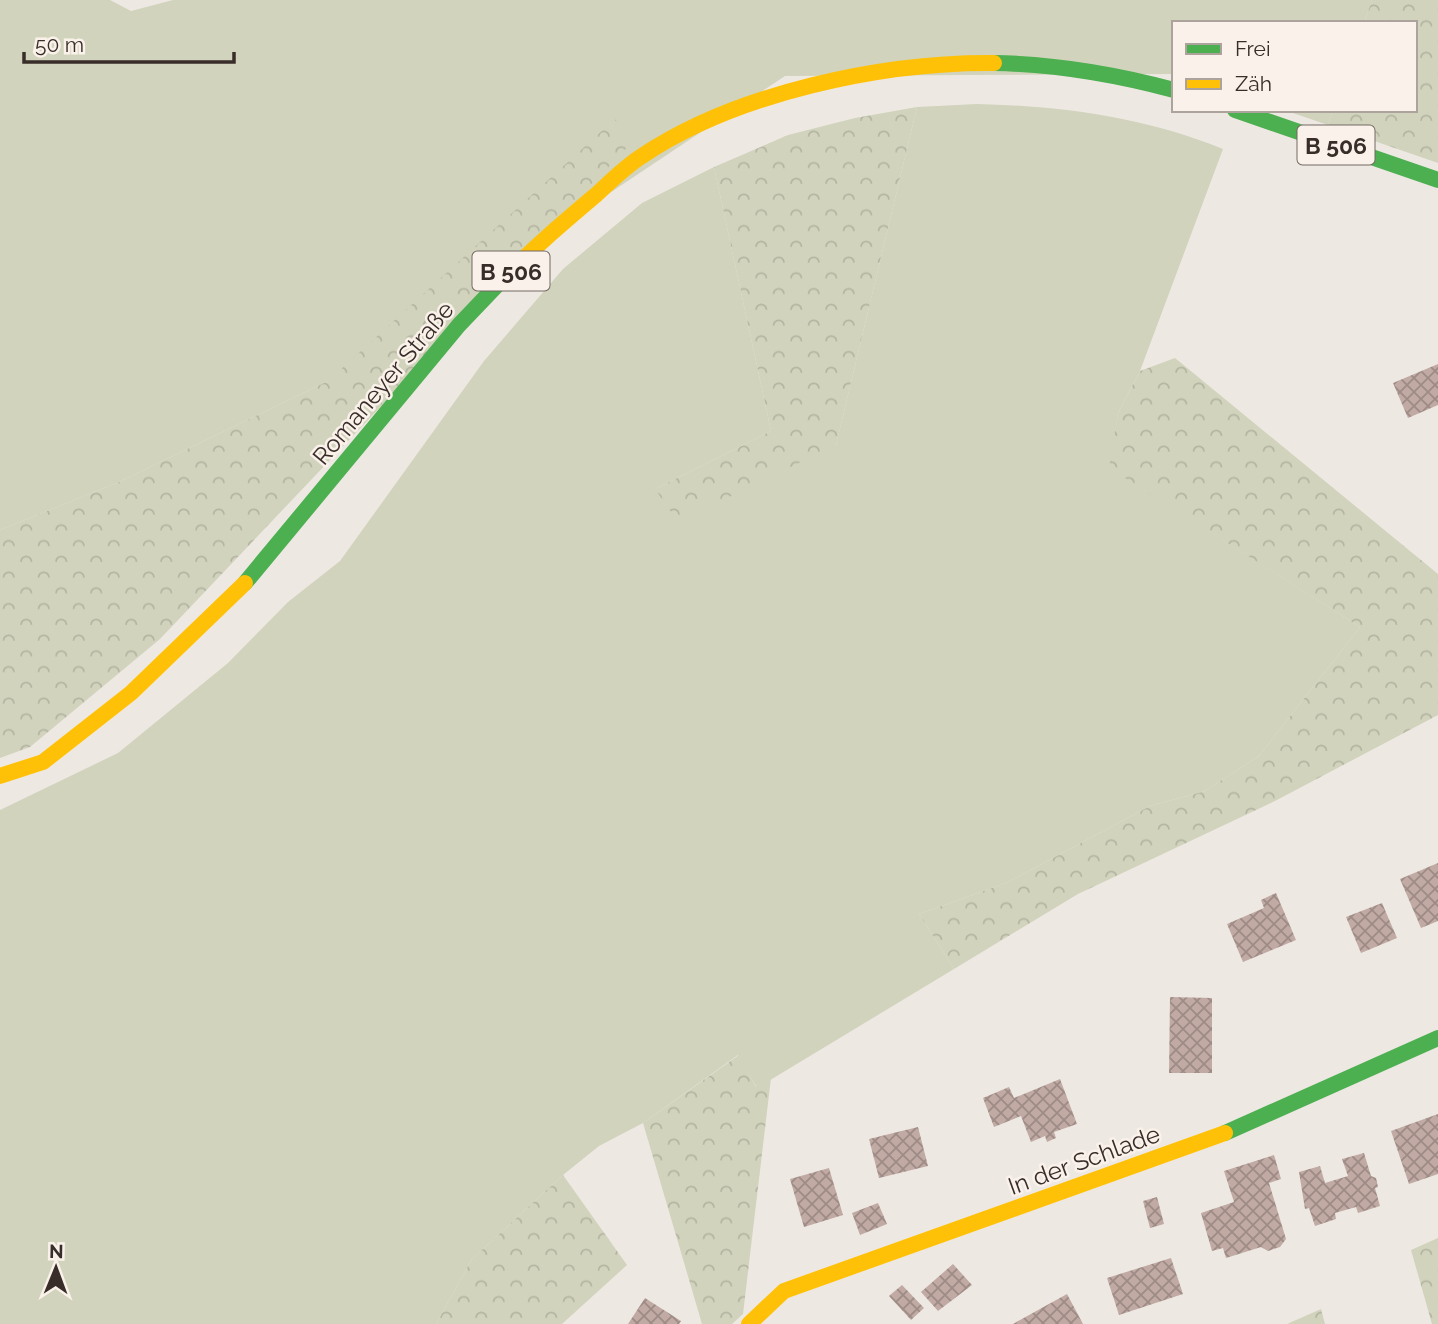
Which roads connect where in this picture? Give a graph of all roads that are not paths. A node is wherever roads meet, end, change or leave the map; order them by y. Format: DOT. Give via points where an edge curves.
graph roads {
  1 [pos="1172,89"];
  2 [pos="1241,112"];
  3 [pos="1438,180"];
  4 [pos="0,776"];
  5 [pos="1438,1038"];
  6 [pos="749,1324"];
  1 -- 4 [label="main road, Romaneyer Straße / B 506" via="1109,73 1043,64 958,62 888,69 749,105 641,156 534,247 459,325 255,574 131,693 43,762"];
  2 -- 3 [label="main road, B 506"];
  5 -- 6 [label="main road, In der Schlade" via="1248,1125 784,1291"];
}
